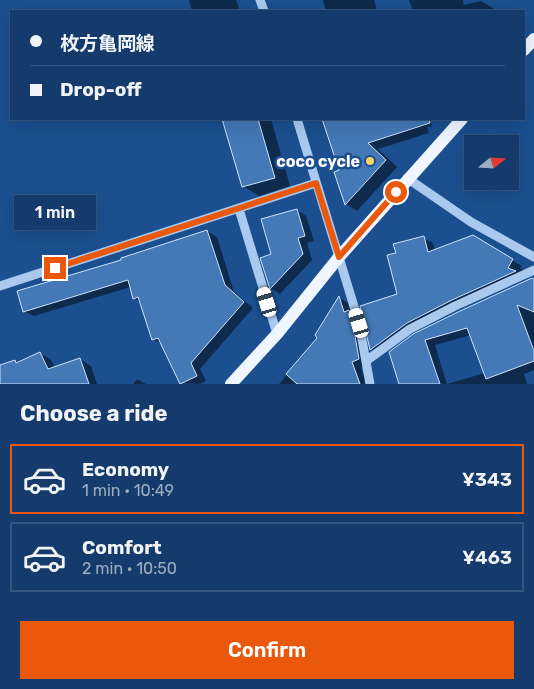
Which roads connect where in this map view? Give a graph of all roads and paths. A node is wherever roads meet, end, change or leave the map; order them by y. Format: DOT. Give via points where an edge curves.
graph roads {
  1 [pos="534,39"];
  2 [pos="525,49"];
  3 [pos="297,120"];
  4 [pos="461,120"];
  5 [pos="407,178"];
  6 [pos="316,183"];
  7 [pos="239,209"];
  8 [pos="339,257"];
  9 [pos="534,257"];
  10 [pos="534,270"];
  11 [pos="0,286"];
  12 [pos="276,334"];
  13 [pos="366,361"];
  14 [pos="231,384"];
  15 [pos="370,384"];
  1 -- 2 [label="main road"];
  3 -- 6 [label="street"];
  4 -- 5 [label="main road"];
  5 -- 8 [label="main road"];
  5 -- 9 [label="street" via="471,222"];
  6 -- 7 [label="street"];
  6 -- 8 [label="street"];
  7 -- 11 [label="street"];
  7 -- 12 [label="street"];
  8 -- 12 [label="main road"];
  8 -- 13 [label="street" via="359,323"];
  10 -- 13 [label="street" via="410,329"];
  12 -- 14 [label="main road"];
  13 -- 15 [label="street"];
}
